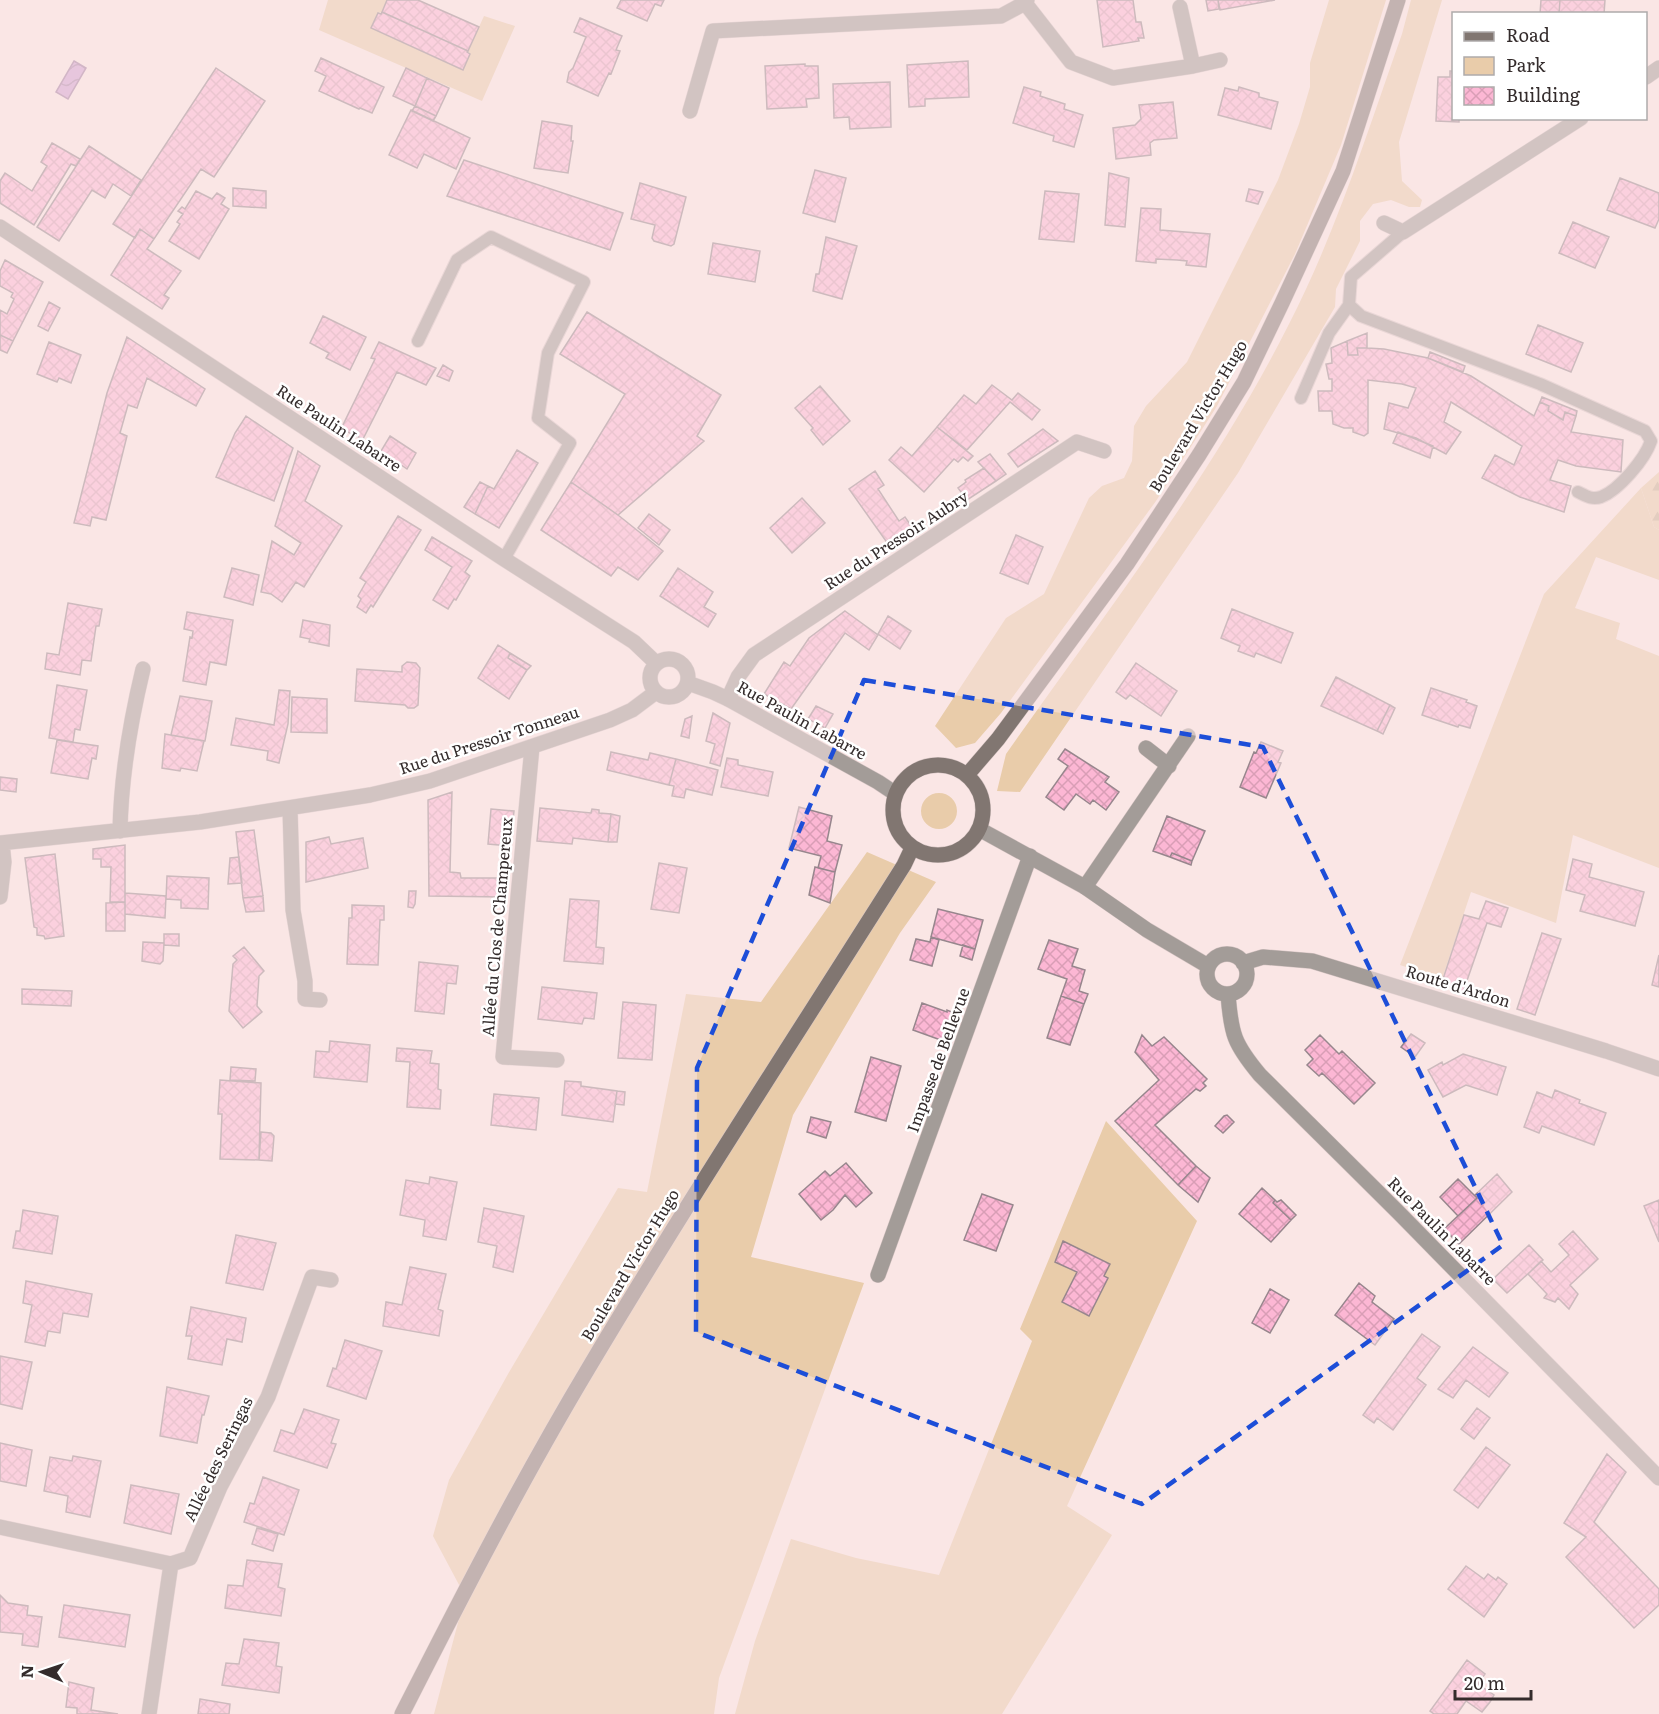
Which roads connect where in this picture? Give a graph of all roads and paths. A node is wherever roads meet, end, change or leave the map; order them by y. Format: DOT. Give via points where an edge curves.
graph roads {
  1 [pos="1398,0"];
  2 [pos="1026,2"];
  3 [pos="1180,7"];
  4 [pos="1220,60"];
  5 [pos="1193,66"];
  6 [pos="690,111"];
  7 [pos="1578,120"];
  8 [pos="1384,223"];
  9 [pos="0,227"];
  10 [pos="1403,232"];
  11 [pos="1349,305"];
  12 [pos="418,341"];
  13 [pos="1300,398"];
  14 [pos="1104,451"];
  15 [pos="1578,492"];
  16 [pos="504,559"];
  17 [pos="656,663"];
  18 [pos="143,669"];
  19 [pos="687,683"];
  20 [pos="656,692"];
  21 [pos="728,699"];
  22 [pos="1188,736"];
  23 [pos="532,747"];
  24 [pos="1146,748"];
  25 [pos="1169,766"];
  26 [pos="967,775"];
  27 [pos="896,794"];
  28 [pos="290,809"];
  29 [pos="979,829"];
  30 [pos="120,831"];
  31 [pos="1,843"];
  32 [pos="912,848"];
  33 [pos="1030,856"];
  34 [pos="1085,887"];
  35 [pos="0,897"];
  36 [pos="1243,963"];
  37 [pos="1208,966"];
  38 [pos="1228,994"];
  39 [pos="320,1000"];
  40 [pos="557,1060"];
  41 [pos="1659,1069"];
  42 [pos="878,1275"];
  43 [pos="331,1280"];
  44 [pos="1659,1478"];
  45 [pos="0,1527"];
  46 [pos="171,1564"];
  47 [pos="149,1714"];
  48 [pos="402,1714"];
  1 -- 26 [label="main road, Boulevard Victor Hugo" via="1343,171 1244,382 1127,564"];
  2 -- 5 [label="street" via="1071,62 1113,78"];
  2 -- 6 [label="street" via="1000,16 713,31"];
  3 -- 5 [label="street"];
  4 -- 5 [label="street"];
  7 -- 10 [label="street"];
  8 -- 10 [label="street"];
  9 -- 16 [label="street, Rue Paulin Labarre"];
  10 -- 11 [label="lane" via="1351,278"];
  11 -- 13 [label="lane" via="1329,333"];
  11 -- 15 [label="lane" via="1361,316 1540,384 1645,431 1651,441 1647,454 1616,488 1600,497 1589,498"];
  12 -- 16 [label="lane" via="457,260 491,237 584,282 548,353 538,418 570,443"];
  14 -- 21 [label="street, Rue du Pressoir Aubry" via="1077,442 754,655"];
  16 -- 17 [label="street, Rue Paulin Labarre" via="634,642"];
  17 -- 19 [label="street" via="667,658 679,661 687,671"];
  17 -- 20 [label="street" via="649,674"];
  18 -- 30 [label="street" via="130,722 120,797"];
  19 -- 20 [label="street" via="674,697"];
  19 -- 21 [label="street, Rue Paulin Labarre"];
  20 -- 23 [label="street, Rue du Pressoir Tonneau" via="632,710"];
  21 -- 27 [label="street, Rue Paulin Labarre"];
  22 -- 25 [label="street"];
  23 -- 28 [label="street, Rue du Pressoir Tonneau" via="430,781"];
  23 -- 40 [label="street, Allée du Clos de Champereux" via="503,1057"];
  24 -- 25 [label="street"];
  25 -- 34 [label="street"];
  26 -- 27 [label="main road" via="952,767 931,765 917,770"];
  26 -- 29 [label="main road" via="981,794 983,813"];
  27 -- 32 [label="main road" via="894,824"];
  28 -- 30 [label="street, Rue du Pressoir Tonneau"];
  28 -- 39 [label="street" via="293,910 305,999"];
  29 -- 32 [label="main road" via="964,848 944,855 929,855"];
  29 -- 33 [label="street"];
  30 -- 31 [label="street, Rue du Pressoir Tonneau"];
  31 -- 35 [label="street" via="4,862"];
  32 -- 48 [label="main road, Boulevard Victor Hugo" via="586,1372 460,1599"];
  33 -- 34 [label="street"];
  33 -- 42 [label="street, Impasse de Bellevue"];
  34 -- 37 [label="street"];
  36 -- 37 [label="street" via="1228,954 1216,957"];
  36 -- 38 [label="street" via="1247,974 1243,986"];
  36 -- 41 [label="street, Route d'Ardon" via="1263,957 1312,961"];
  37 -- 38 [label="street" via="1209,983 1216,992"];
  38 -- 44 [label="street, Rue Paulin Labarre" via="1233,1035 1260,1075"];
  43 -- 46 [label="street, Allée des Seringas" via="312,1277 268,1397 220,1487 190,1558"];
  45 -- 46 [label="street"];
  46 -- 47 [label="street"];
}
